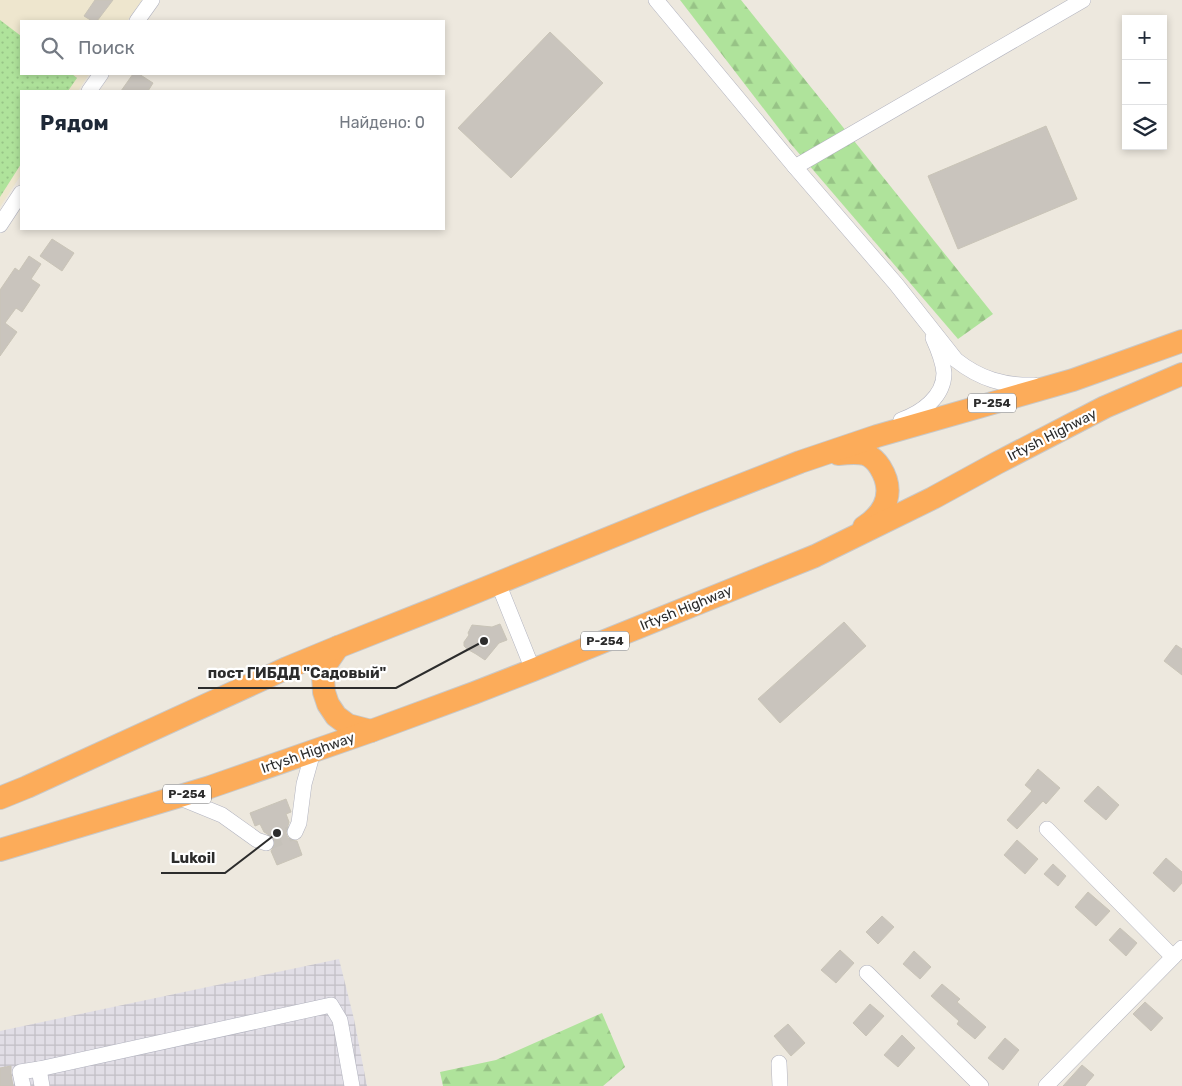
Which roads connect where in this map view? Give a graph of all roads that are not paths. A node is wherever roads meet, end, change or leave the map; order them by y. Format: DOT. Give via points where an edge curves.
graph roads {
  1 [pos="152,0"];
  2 [pos="656,0"];
  3 [pos="1083,0"];
  4 [pos="138,20"];
  5 [pos="100,75"];
  6 [pos="90,90"];
  7 [pos="795,168"];
  8 [pos="20,195"];
  9 [pos="0,225"];
  10 [pos="924,319"];
  11 [pos="1182,341"];
  12 [pos="1182,374"];
  13 [pos="1073,380"];
  14 [pos="800,462"];
  15 [pos="695,503"];
  16 [pos="836,545"];
  17 [pos="498,583"];
  18 [pos="338,647"];
  19 [pos="533,670"];
  20 [pos="371,731"];
  21 [pos="313,752"];
  22 [pos="178,797"];
  23 [pos="0,798"];
  24 [pos="1047,828"];
  25 [pos="295,832"];
  26 [pos="266,843"];
  27 [pos="0,850"];
  28 [pos="1178,953"];
  29 [pos="867,973"];
  30 [pos="779,1063"];
  31 [pos="39,1069"];
  32 [pos="22,1086"];
  33 [pos="42,1086"];
  34 [pos="352,1086"];
  35 [pos="780,1086"];
  36 [pos="981,1086"];
  37 [pos="1046,1086"];
  1 -- 4 [label="street"];
  2 -- 7 [label="street"];
  3 -- 7 [label="street"];
  5 -- 6 [label="street"];
  7 -- 10 [label="street"];
  8 -- 9 [label="street"];
  10 -- 13 [label="street" via="956,360 986,379 1021,386"];
  10 -- 15 [label="street" via="937,347 944,374 941,387 928,406 907,418 786,457"];
  11 -- 13 [label="highway, Р-254"];
  12 -- 16 [label="highway, Irtysh Highway / Р-254" via="1105,408"];
  13 -- 14 [label="highway, Р-254" via="877,436"];
  14 -- 15 [label="highway, Р-254"];
  14 -- 16 [label="highway" via="856,452 868,455 884,473 888,496 883,509 872,521"];
  15 -- 17 [label="highway, Р-254"];
  16 -- 19 [label="highway, Irtysh Highway / Р-254"];
  17 -- 18 [label="highway, Р-254"];
  17 -- 19 [label="street"];
  18 -- 20 [label="highway" via="323,677 328,704 348,725"];
  18 -- 23 [label="highway, Р-254"];
  19 -- 20 [label="highway, Irtysh Highway / Р-254"];
  20 -- 21 [label="highway, Irtysh Highway / Р-254"];
  21 -- 22 [label="highway, Irtysh Highway / Р-254"];
  21 -- 25 [label="street"];
  22 -- 26 [label="street" via="222,815"];
  22 -- 27 [label="highway, Irtysh Highway / Р-254"];
  24 -- 28 [label="street"];
  28 -- 37 [label="street"];
  29 -- 36 [label="street"];
  30 -- 35 [label="street"];
  31 -- 32 [label="street" via="20,1072"];
  31 -- 33 [label="street"];
  31 -- 34 [label="street" via="331,1004 340,1020"];
}
